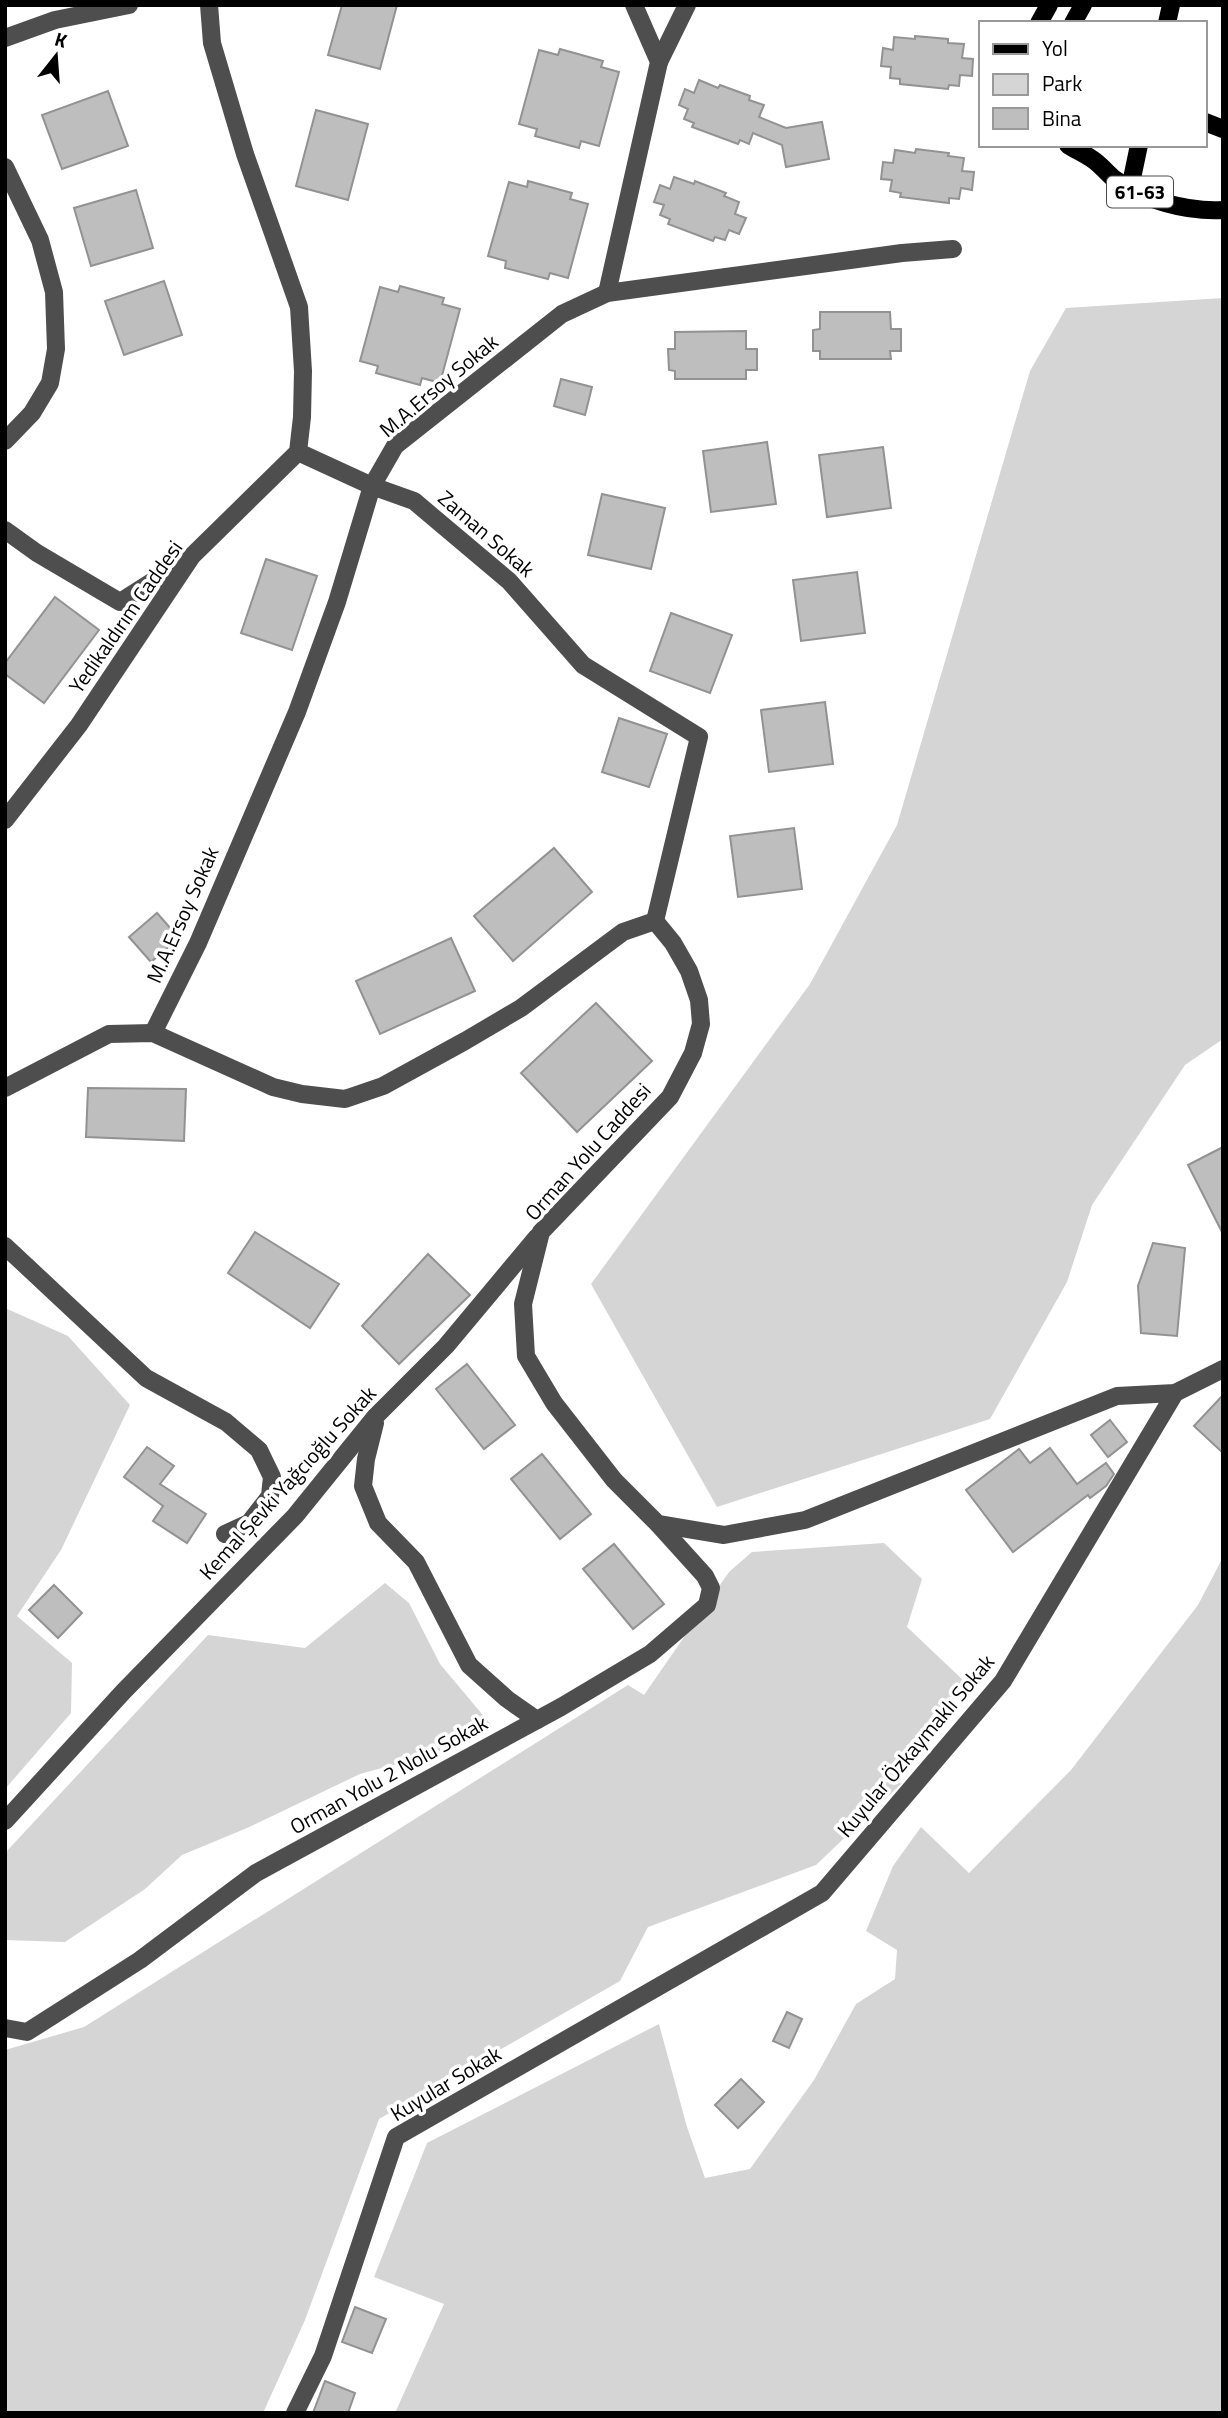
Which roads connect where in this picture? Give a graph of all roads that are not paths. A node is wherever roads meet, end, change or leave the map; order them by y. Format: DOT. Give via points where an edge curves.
graph roads {
  1 [pos="129,5"];
  2 [pos="209,5"];
  3 [pos="634,5"];
  4 [pos="687,5"];
  5 [pos="1049,5"];
  6 [pos="1083,5"];
  7 [pos="1040,21"];
  8 [pos="1074,21"];
  9 [pos="5,38"];
  10 [pos="659,62"];
  11 [pos="1072,147"];
  12 [pos="1139,147"];
  13 [pos="5,167"];
  14 [pos="1130,188"];
  15 [pos="1223,209"];
  16 [pos="953,249"];
  17 [pos="607,293"];
  18 [pos="5,441"];
  19 [pos="298,452"];
  20 [pos="373,486"];
  21 [pos="5,530"];
  22 [pos="192,556"];
  23 [pos="5,820"];
  24 [pos="655,921"];
  25 [pos="153,1033"];
  26 [pos="5,1088"];
  27 [pos="541,1232"];
  28 [pos="5,1246"];
  29 [pos="1223,1369"];
  30 [pos="1175,1393"];
  31 [pos="376,1416"];
  32 [pos="657,1524"];
  33 [pos="225,1534"];
  34 [pos="537,1720"];
  35 [pos="5,1821"];
  36 [pos="699,1964"];
  37 [pos="5,2028"];
  38 [pos="295,2413"];
  1 -- 9 [label="street" via="55,20"];
  2 -- 19 [label="street" via="212,43 241,141 299,307 303,370"];
  3 -- 10 [label="street"];
  4 -- 10 [label="street"];
  5 -- 7 [label="main road"];
  6 -- 8 [label="main road"];
  10 -- 17 [label="street"];
  11 -- 14 [label="main road, 61-63"];
  12 -- 14 [label="main road, 61-63"];
  13 -- 18 [label="street" via="40,240 54,292 56,349 50,383 32,413"];
  14 -- 15 [label="main road, 61-63" via="1169,204 1206,211"];
  16 -- 17 [label="street, M.A.Ersoy Sokak"];
  17 -- 20 [label="street, M.A.Ersoy Sokak" via="562,314 395,446"];
  19 -- 20 [label="street, Zaman Sokak"];
  19 -- 22 [label="street, Yedikaldırım Caddesi"];
  20 -- 24 [label="street, Zaman Sokak" via="414,501 509,581 583,665 699,737"];
  20 -- 25 [label="street, M.A.Ersoy Sokak" via="297,712 198,943"];
  21 -- 22 [label="street" via="120,602"];
  22 -- 23 [label="street, Yedikaldırım Caddesi" via="79,725"];
  24 -- 25 [label="street" via="623,932 521,1008 465,1041 383,1086 345,1099 273,1087"];
  24 -- 27 [label="street, Orman Yolu Caddesi" via="684,962 699,1000 701,1024 693,1053 670,1097"];
  25 -- 26 [label="street" via="109,1034"];
  27 -- 31 [label="street, Kemal Şevki Yağcıoğlu Sokak" via="446,1346"];
  27 -- 32 [label="street, Orman Yolu Caddesi" via="523,1304 526,1356 554,1403 614,1480"];
  28 -- 33 [label="street" via="146,1378 226,1422 259,1450 272,1477 270,1496 249,1523"];
  29 -- 30 [label="street"];
  30 -- 32 [label="street" via="1117,1396 805,1520 724,1535"];
  30 -- 36 [label="street, Kuyular Özkaymaklı Sokak" via="1003,1681 822,1893"];
  31 -- 34 [label="street" via="363,1486 378,1523 416,1562 469,1665"];
  31 -- 35 [label="street, Kemal Şevki Yağcıoğlu Sokak" via="295,1516"];
  32 -- 34 [label="street, Orman Yolu 2 Nolu Sokak" via="705,1576 712,1588 707,1605 650,1654"];
  34 -- 37 [label="street, Orman Yolu 2 Nolu Sokak" via="256,1873 140,1960 27,2032"];
  36 -- 38 [label="street, Kuyular Sokak" via="396,2137 323,2356"];
}
